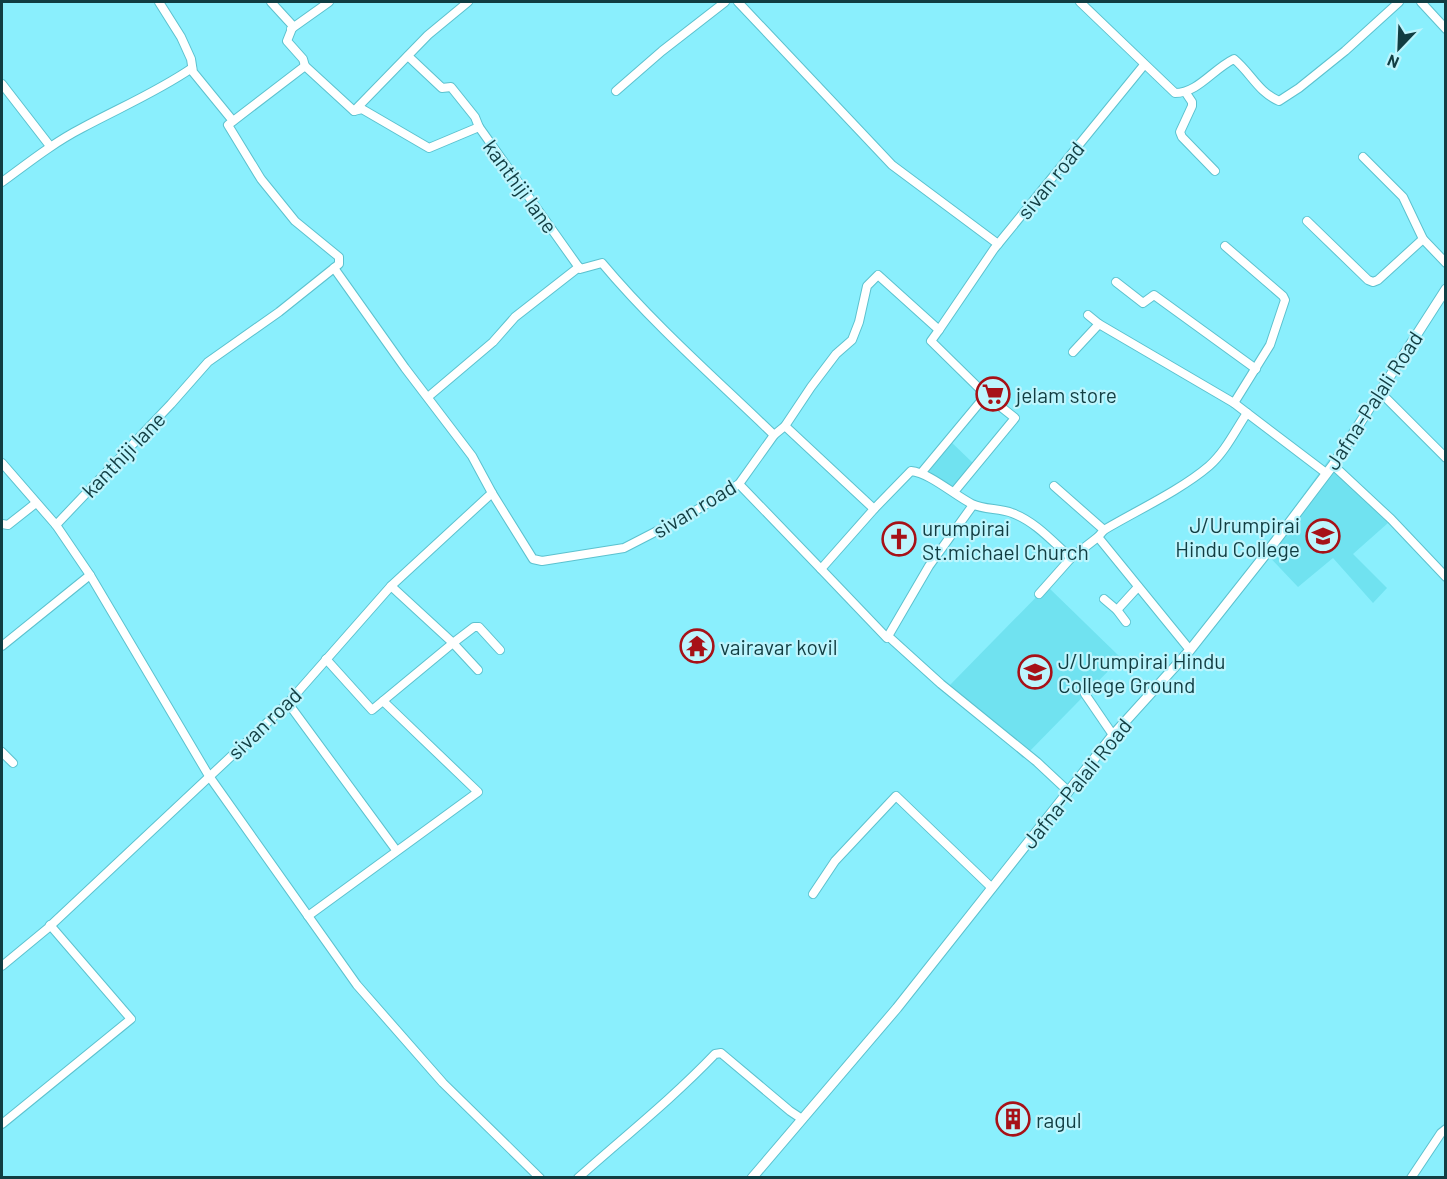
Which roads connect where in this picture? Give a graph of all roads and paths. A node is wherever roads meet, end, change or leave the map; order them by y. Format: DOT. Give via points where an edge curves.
graph roads {
  1 [pos="159,2"];
  2 [pos="271,2"];
  3 [pos="329,2"];
  4 [pos="468,2"];
  5 [pos="725,2"];
  6 [pos="738,2"];
  7 [pos="1080,2"];
  8 [pos="1399,2"];
  9 [pos="1421,2"];
  10 [pos="1390,4"];
  11 [pos="291,29"];
  12 [pos="1446,29"];
  13 [pos="408,56"];
  14 [pos="1144,65"];
  15 [pos="305,66"];
  16 [pos="192,68"];
  17 [pos="2,84"];
  18 [pos="616,91"];
  19 [pos="1186,93"];
  20 [pos="354,111"];
  21 [pos="233,121"];
  22 [pos="479,127"];
  23 [pos="50,146"];
  24 [pos="1363,157"];
  25 [pos="1215,171"];
  26 [pos="2,182"];
  27 [pos="1307,221"];
  28 [pos="1422,239"];
  29 [pos="998,244"];
  30 [pos="1225,246"];
  31 [pos="1446,263"];
  32 [pos="579,267"];
  33 [pos="334,268"];
  34 [pos="1116,282"];
  35 [pos="1446,289"];
  36 [pos="1437,302"];
  37 [pos="1446,309"];
  38 [pos="1088,315"];
  39 [pos="1099,324"];
  40 [pos="939,330"];
  41 [pos="1073,352"];
  42 [pos="1256,369"];
  43 [pos="1380,392"];
  44 [pos="986,395"];
  45 [pos="428,397"];
  46 [pos="1234,403"];
  47 [pos="1247,413"];
  48 [pos="785,426"];
  49 [pos="774,435"];
  50 [pos="1446,458"];
  51 [pos="2,463"];
  52 [pos="1333,465"];
  53 [pos="922,472"];
  54 [pos="1326,473"];
  55 [pos="739,484"];
  56 [pos="1054,486"];
  57 [pos="954,492"];
  58 [pos="492,493"];
  59 [pos="36,503"];
  60 [pos="973,505"];
  61 [pos="874,509"];
  62 [pos="2,524"];
  63 [pos="56,525"];
  64 [pos="1104,530"];
  65 [pos="1098,537"];
  66 [pos="1071,558"];
  67 [pos="821,569"];
  68 [pos="90,575"];
  69 [pos="1446,577"];
  70 [pos="391,586"];
  71 [pos="1138,587"];
  72 [pos="1039,594"];
  73 [pos="1104,599"];
  74 [pos="1117,610"];
  75 [pos="1126,622"];
  76 [pos="888,636"];
  77 [pos="453,643"];
  78 [pos="2,646"];
  79 [pos="500,650"];
  80 [pos="1190,650"];
  81 [pos="326,659"];
  82 [pos="478,670"];
  83 [pos="1085,694"];
  84 [pos="383,700"];
  85 [pos="288,703"];
  86 [pos="1113,735"];
  87 [pos="2,752"];
  88 [pos="13,763"];
  89 [pos="209,776"];
  90 [pos="1068,791"];
  91 [pos="396,850"];
  92 [pos="992,888"];
  93 [pos="813,894"];
  94 [pos="308,916"];
  95 [pos="50,925"];
  96 [pos="2,966"];
  97 [pos="802,1119"];
  98 [pos="2,1124"];
  99 [pos="1446,1129"];
  100 [pos="540,1178"];
  101 [pos="578,1178"];
  102 [pos="752,1178"];
  103 [pos="1411,1178"];
  1 -- 16 [label="street" via="181,37"];
  2 -- 11 [label="street" via="293,26"];
  3 -- 11 [label="street"];
  4 -- 13 [label="street"];
  5 -- 18 [label="street"];
  6 -- 29 [label="street" via="892,165"];
  7 -- 14 [label="street"];
  8 -- 10 [label="street"];
  9 -- 12 [label="street"];
  10 -- 19 [label="street" via="1345,51 1279,101 1266,96 1234,59"];
  11 -- 15 [label="street, kanthiji lane" via="287,41"];
  13 -- 20 [label="street"];
  13 -- 22 [label="street" via="442,88 451,87"];
  14 -- 19 [label="street" via="1175,93"];
  14 -- 29 [label="street, sivan road"];
  15 -- 20 [label="street, kanthiji lane"];
  15 -- 21 [label="street"];
  16 -- 21 [label="street"];
  16 -- 23 [label="street"];
  17 -- 23 [label="street"];
  19 -- 25 [label="street" via="1192,106 1180,132"];
  20 -- 22 [label="street, kanthiji lane" via="362,109 429,148"];
  21 -- 33 [label="street" via="228,124 261,179 296,220 339,257"];
  22 -- 32 [label="street, kanthiji lane"];
  23 -- 26 [label="street"];
  24 -- 28 [label="street" via="1403,197"];
  27 -- 28 [label="street" via="1373,282"];
  28 -- 31 [label="street"];
  29 -- 40 [label="street, sivan road"];
  30 -- 42 [label="street" via="1285,300 1270,345"];
  32 -- 45 [label="street" via="515,317 493,342"];
  32 -- 49 [label="street" via="602,263"];
  33 -- 45 [label="street"];
  33 -- 63 [label="street, kanthiji lane" via="208,362"];
  34 -- 42 [label="street" via="1143,303 1154,295"];
  35 -- 36 [label="main road, Jafna-Palali Road"];
  36 -- 37 [label="street"];
  36 -- 43 [label="main road, Jafna-Palali Road"];
  38 -- 39 [label="street"];
  39 -- 41 [label="street"];
  39 -- 46 [label="street"];
  40 -- 44 [label="street" via="932,341"];
  40 -- 48 [label="street, sivan road" via="878,275 867,286 852,340 830,362"];
  42 -- 46 [label="street"];
  43 -- 50 [label="street"];
  43 -- 52 [label="main road, Jafna-Palali Road"];
  44 -- 53 [label="street"];
  44 -- 57 [label="street" via="1015,418"];
  45 -- 58 [label="street" via="472,456"];
  46 -- 47 [label="street"];
  47 -- 54 [label="street"];
  47 -- 64 [label="street" via="1210,465"];
  48 -- 49 [label="street, sivan road"];
  48 -- 61 [label="street"];
  49 -- 55 [label="street, sivan road"];
  51 -- 59 [label="street"];
  52 -- 54 [label="main road, Jafna-Palali Road"];
  52 -- 69 [label="street"];
  53 -- 57 [label="street"];
  53 -- 61 [label="street" via="911,471"];
  54 -- 80 [label="main road, Jafna-Palali Road"];
  55 -- 58 [label="street, sivan road" via="624,548 542,561 533,559"];
  55 -- 67 [label="street"];
  56 -- 64 [label="street"];
  57 -- 60 [label="street"];
  58 -- 70 [label="street, sivan road"];
  59 -- 62 [label="street" via="8,525"];
  59 -- 63 [label="street"];
  60 -- 66 [label="street" via="1013,513 1035,526"];
  60 -- 76 [label="street" via="928,566"];
  61 -- 67 [label="street"];
  63 -- 68 [label="street"];
  64 -- 65 [label="street"];
  65 -- 66 [label="street"];
  65 -- 71 [label="street"];
  66 -- 72 [label="street"];
  67 -- 76 [label="street"];
  68 -- 78 [label="street"];
  68 -- 89 [label="street"];
  70 -- 77 [label="street"];
  70 -- 81 [label="street, sivan road"];
  71 -- 74 [label="street"];
  71 -- 80 [label="street"];
  73 -- 74 [label="street"];
  74 -- 75 [label="street"];
  76 -- 90 [label="street"];
  77 -- 79 [label="street" via="479,627"];
  77 -- 82 [label="street"];
  77 -- 84 [label="street"];
  80 -- 86 [label="main road, Jafna-Palali Road"];
  81 -- 84 [label="street" via="369,708 372,710"];
  81 -- 85 [label="street, sivan road"];
  83 -- 86 [label="street"];
  84 -- 91 [label="street" via="478,792"];
  85 -- 89 [label="street, sivan road"];
  85 -- 91 [label="street"];
  86 -- 90 [label="main road, Jafna-Palali Road"];
  87 -- 88 [label="street"];
  89 -- 94 [label="street"];
  89 -- 95 [label="street, sivan road"];
  90 -- 92 [label="main road, Jafna-Palali Road"];
  91 -- 94 [label="street"];
  92 -- 93 [label="street" via="896,796 835,861"];
  92 -- 97 [label="main road, Jafna-Palali Road"];
  94 -- 100 [label="street" via="357,985 442,1083"];
  95 -- 96 [label="street, sivan road"];
  95 -- 98 [label="street" via="131,1019"];
  97 -- 101 [label="street" via="721,1053 715,1054 656,1112"];
  97 -- 102 [label="main road, Jafna-Palali Road"];
  99 -- 103 [label="street"];
}
